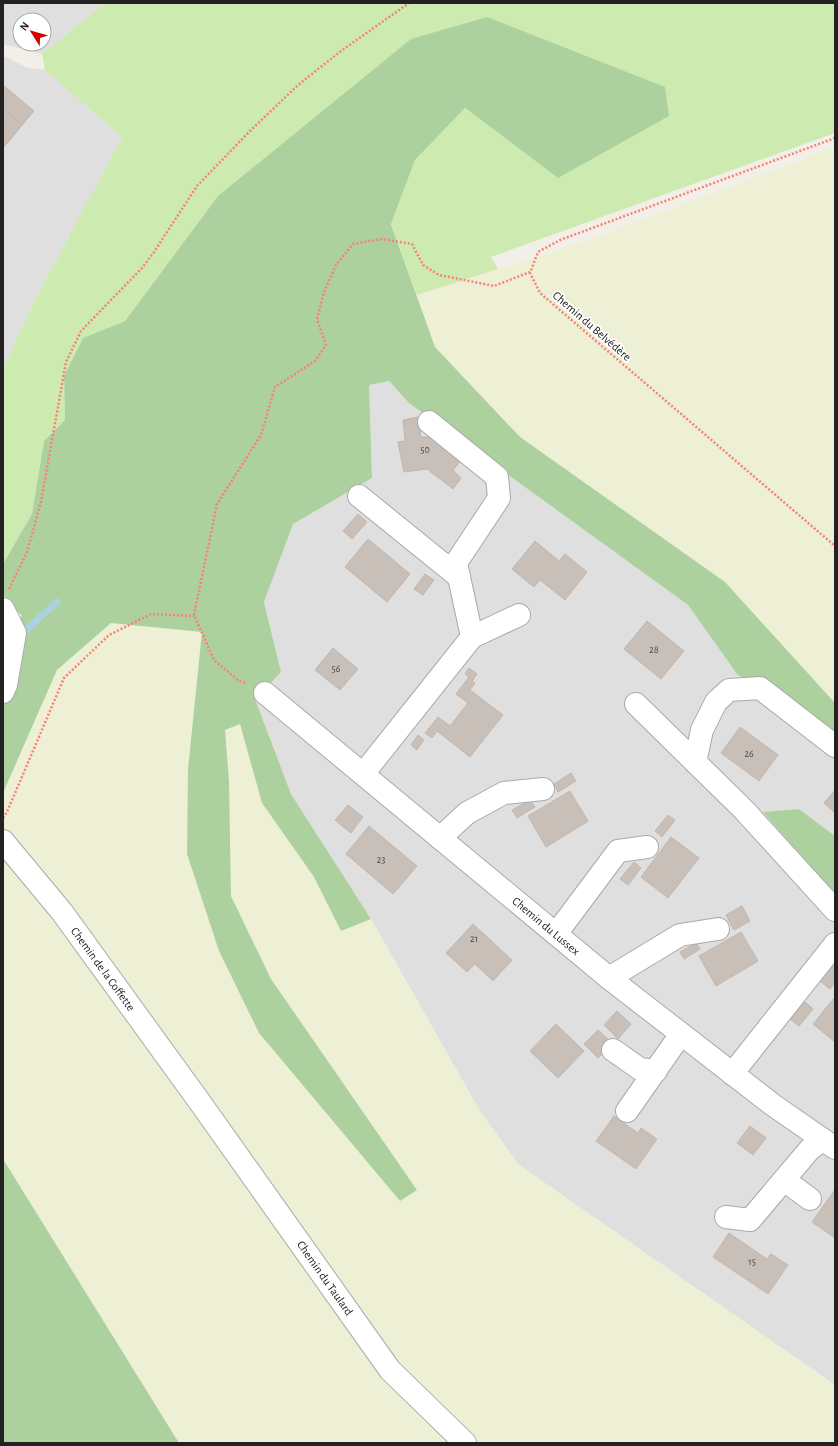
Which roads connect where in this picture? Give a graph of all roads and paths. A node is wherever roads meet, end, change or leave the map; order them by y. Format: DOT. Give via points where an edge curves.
graph roads {
  1 [pos="409,3"];
  2 [pos="835,138"];
  3 [pos="531,272"];
  4 [pos="429,422"];
  5 [pos="359,496"];
  6 [pos="835,546"];
  7 [pos="459,576"];
  8 [pos="5,603"];
  9 [pos="519,615"];
  10 [pos="194,616"];
  11 [pos="472,637"];
  12 [pos="4,689"];
  13 [pos="265,692"];
  14 [pos="636,704"];
  15 [pos="835,746"];
  16 [pos="695,762"];
  17 [pos="363,774"];
  18 [pos="543,789"];
  19 [pos="3,818"];
  20 [pos="440,838"];
  21 [pos="3,841"];
  22 [pos="647,847"];
  23 [pos="835,910"];
  24 [pos="718,929"];
  25 [pos="556,934"];
  26 [pos="835,944"];
  27 [pos="609,978"];
  28 [pos="681,1034"];
  29 [pos="613,1050"];
  30 [pos="656,1071"];
  31 [pos="732,1074"];
  32 [pos="199,1101"];
  33 [pos="627,1111"];
  34 [pos="829,1144"];
  35 [pos="784,1180"];
  36 [pos="810,1199"];
  37 [pos="726,1216"];
  38 [pos="465,1443"];
  1 -- 8 [label="path" via="304,80 250,131 197,186 142,268 81,331 66,362 41,502 27,552"];
  2 -- 3 [label="path" via="560,240 538,252"];
  3 -- 6 [label="path, Chemin du Belvédère" via="540,293"];
  3 -- 10 [label="path" via="494,286 439,275 423,265 412,244 382,239 353,244 336,265 324,292 317,319 326,345 315,361 275,387 261,434 217,504"];
  4 -- 7 [label="street" via="497,478 499,498 456,563"];
  5 -- 7 [label="street"];
  7 -- 11 [label="street"];
  8 -- 12 [label="street" via="15,633"];
  9 -- 11 [label="street"];
  10 -- 13 [label="path" via="214,660 239,681"];
  10 -- 19 [label="path" via="151,614 109,635 64,678"];
  11 -- 17 [label="street"];
  13 -- 17 [label="street, Chemin du Lussex"];
  14 -- 16 [label="street"];
  15 -- 16 [label="street" via="760,688 729,690 716,702 702,730"];
  16 -- 23 [label="street" via="744,810"];
  17 -- 20 [label="street, Chemin du Lussex"];
  18 -- 20 [label="street" via="504,793 467,813"];
  20 -- 25 [label="street, Chemin du Lussex"];
  21 -- 32 [label="street, Chemin de la Coffette" via="62,912"];
  22 -- 25 [label="street" via="618,851"];
  24 -- 27 [label="street" via="680,935"];
  25 -- 27 [label="street, Chemin du Lussex"];
  26 -- 31 [label="street"];
  27 -- 28 [label="street, Chemin du Lussex"];
  28 -- 30 [label="street"];
  28 -- 31 [label="street, Chemin du Lussex"];
  29 -- 30 [label="street" via="640,1069"];
  30 -- 33 [label="street"];
  31 -- 34 [label="street, Chemin du Lussex"];
  32 -- 38 [label="street, Chemin du Taulard" via="390,1370"];
  34 -- 35 [label="street" via="810,1149"];
  35 -- 36 [label="street"];
  35 -- 37 [label="street" via="750,1220"];
}
